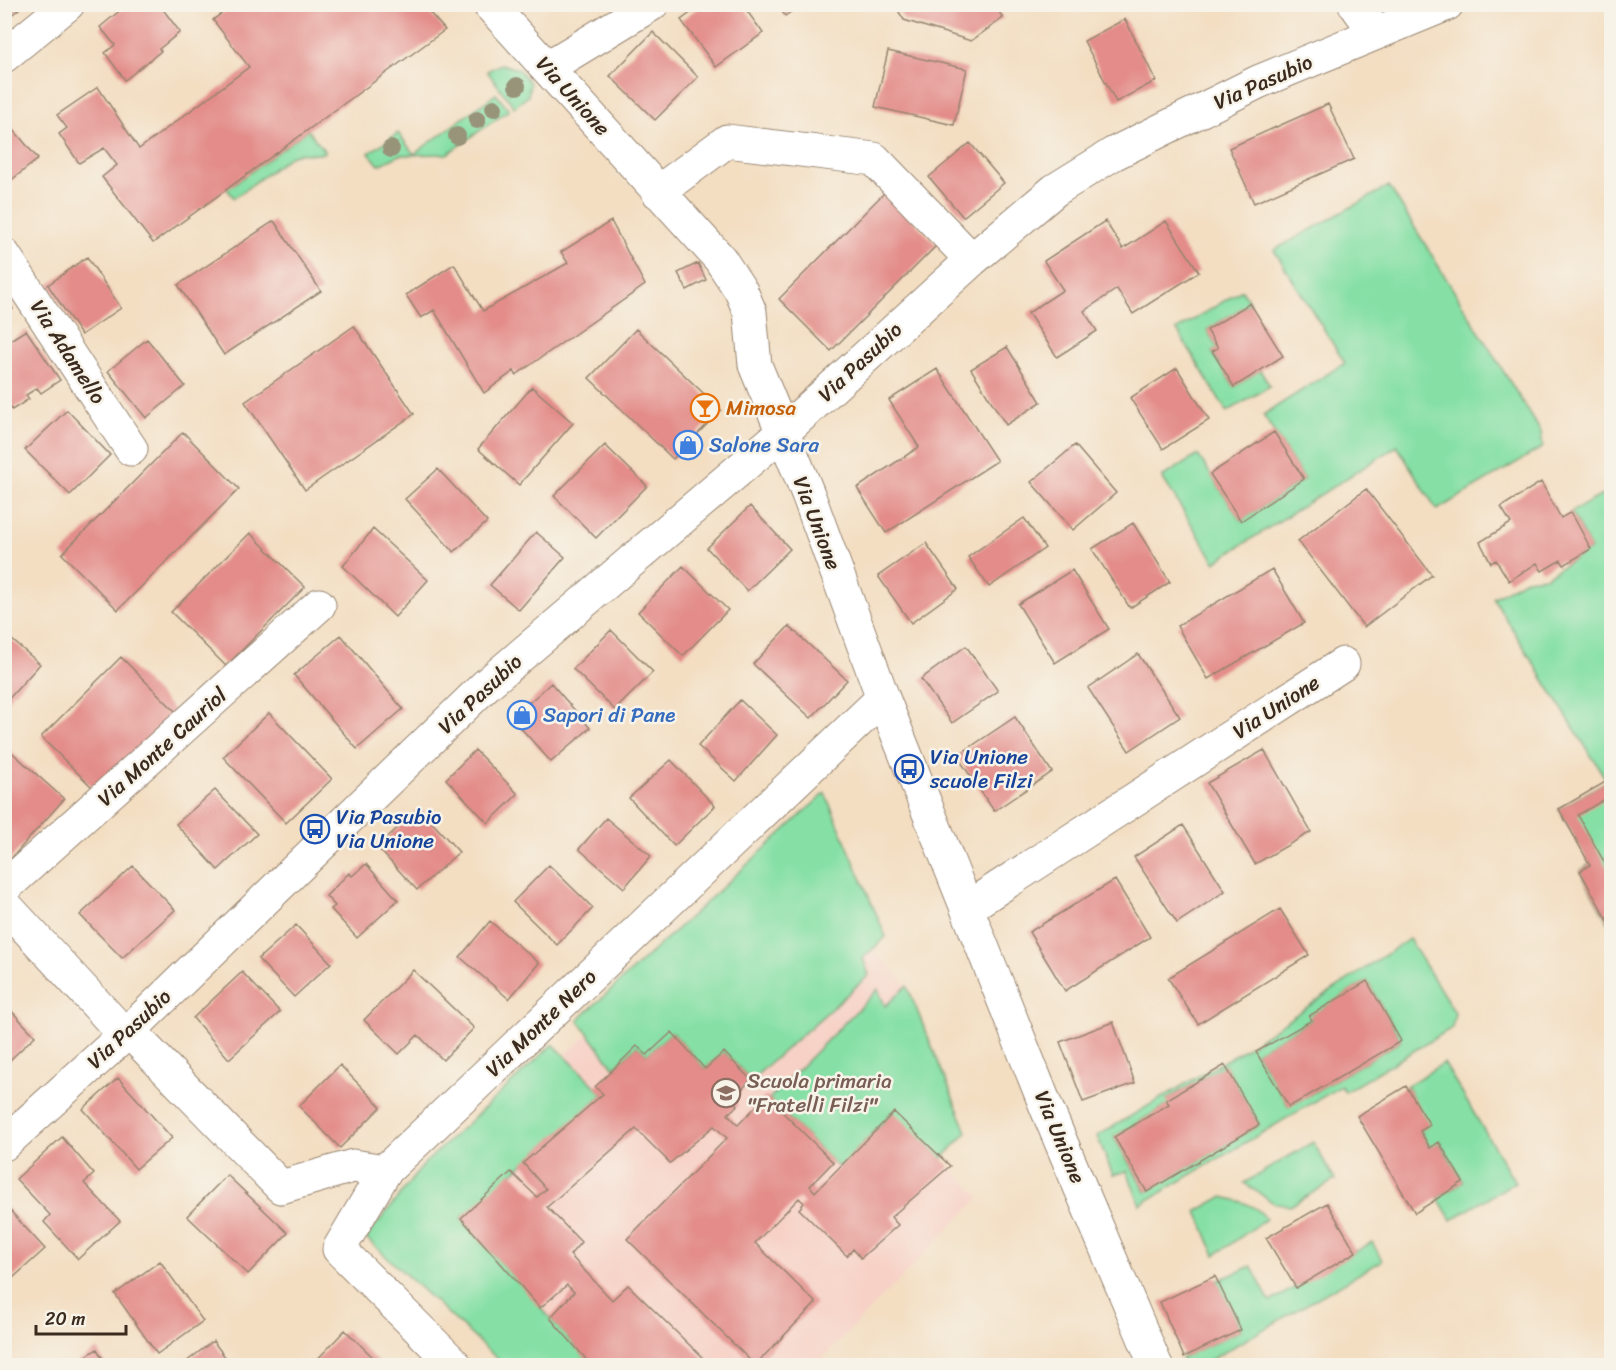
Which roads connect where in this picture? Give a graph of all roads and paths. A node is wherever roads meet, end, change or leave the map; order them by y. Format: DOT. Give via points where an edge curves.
graph roads {
  1 [pos="68,4"];
  2 [pos="489,4"];
  3 [pos="652,4"];
  4 [pos="1355,4"];
  5 [pos="1447,4"];
  6 [pos="1375,33"];
  7 [pos="4,56"];
  8 [pos="548,67"];
  9 [pos="658,192"];
  10 [pos="4,255"];
  11 [pos="972,260"];
  12 [pos="781,434"];
  13 [pos="131,449"];
  14 [pos="320,606"];
  15 [pos="1343,664"];
  16 [pos="883,698"];
  17 [pos="4,888"];
  18 [pos="4,904"];
  19 [pos="967,908"];
  20 [pos="127,1033"];
  21 [pos="4,1143"];
  22 [pos="385,1171"];
  23 [pos="456,1365"];
  24 [pos="1156,1365"];
  1 -- 7 [label="street"];
  2 -- 8 [label="street, Via Unione"];
  3 -- 8 [label="street"];
  4 -- 6 [label="street"];
  5 -- 6 [label="street, Via Pasubio"];
  6 -- 11 [label="street, Via Pasubio" via="1258,82 1113,154 1055,190"];
  8 -- 9 [label="street, Via Unione"];
  9 -- 11 [label="street" via="727,141 874,159"];
  9 -- 12 [label="street, Via Unione" via="720,259 741,291 750,312 755,365"];
  10 -- 13 [label="street, Via Adamello"];
  11 -- 12 [label="street, Via Pasubio"];
  12 -- 16 [label="street, Via Unione" via="808,494"];
  12 -- 20 [label="street, Via Pasubio" via="486,686"];
  14 -- 17 [label="street, Via Monte Cauriol"];
  15 -- 19 [label="street, Via Unione"];
  16 -- 19 [label="street, Via Unione"];
  16 -- 22 [label="street, Via Monte Nero"];
  18 -- 20 [label="street"];
  19 -- 24 [label="street, Via Unione"];
  20 -- 21 [label="street, Via Pasubio"];
  20 -- 22 [label="street" via="281,1187 353,1166"];
  22 -- 23 [label="street, Via Monte Nero" via="339,1249"];
}
